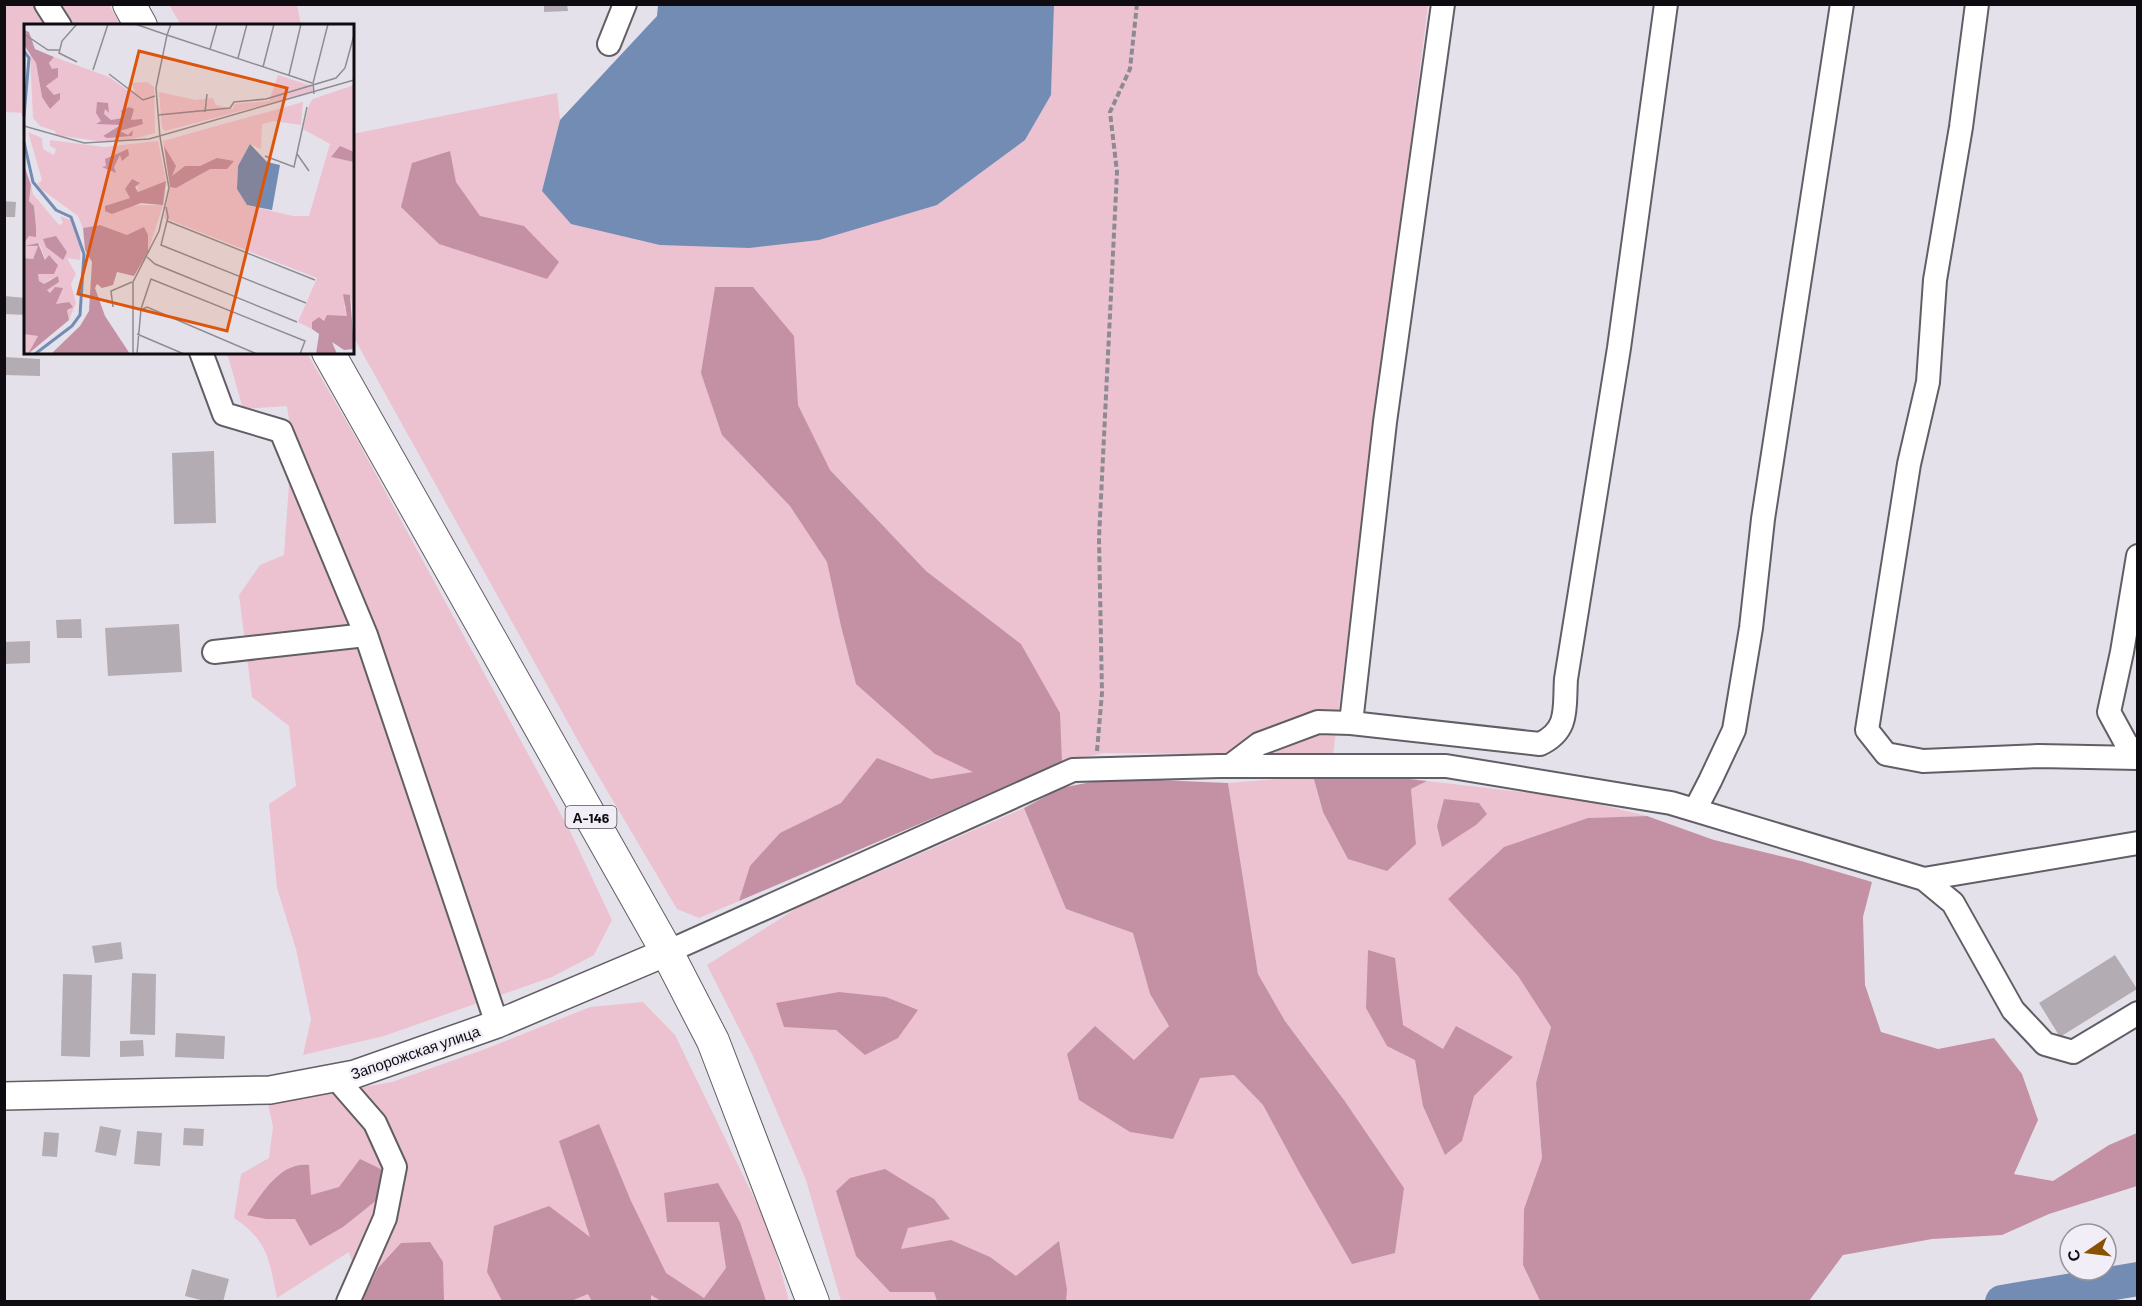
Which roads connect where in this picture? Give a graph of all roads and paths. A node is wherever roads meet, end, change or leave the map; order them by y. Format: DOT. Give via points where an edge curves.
graph roads {
  1 [pos="46,4"];
  2 [pos="129,4"];
  3 [pos="626,4"];
  4 [pos="1137,4"];
  5 [pos="1443,4"];
  6 [pos="1666,4"];
  7 [pos="1842,4"];
  8 [pos="1977,4"];
  9 [pos="59,24"];
  10 [pos="140,24"];
  11 [pos="609,44"];
  12 [pos="202,354"];
  13 [pos="329,354"];
  14 [pos="2138,556"];
  15 [pos="366,635"];
  16 [pos="214,652"];
  17 [pos="1351,723"];
  18 [pos="2138,751"];
  19 [pos="2138,758"];
  20 [pos="1230,766"];
  21 [pos="1095,770"];
  22 [pos="1695,810"];
  23 [pos="2138,843"];
  24 [pos="1924,879"];
  25 [pos="667,952"];
  26 [pos="2138,1012"];
  27 [pos="497,1024"];
  28 [pos="335,1077"];
  29 [pos="4,1096"];
  30 [pos="348,1302"];
  31 [pos="813,1302"];
  1 -- 9 [label="street"];
  2 -- 10 [label="highway"];
  3 -- 11 [label="street"];
  4 -- 21 [label="path" via="1130,69 1110,112 1117,172 1099,537 1102,693"];
  5 -- 17 [label="street" via="1385,422"];
  6 -- 17 [label="street" via="1562,725 1553,738 1540,744"];
  7 -- 22 [label="street" via="1762,519 1734,730"];
  8 -- 19 [label="street" via="1935,280 1928,382 1909,464 1867,730 1886,754 1923,761 2039,756"];
  12 -- 15 [label="street" via="224,414 281,430"];
  13 -- 25 [label="highway, А-146"];
  14 -- 18 [label="street" via="2109,712 2127,745"];
  15 -- 16 [label="street"];
  15 -- 27 [label="street"];
  17 -- 20 [label="street" via="1318,723 1279,736 1259,744"];
  20 -- 21 [label="street"];
  20 -- 22 [label="street" via="1446,766"];
  21 -- 25 [label="street" via="1073,770"];
  22 -- 24 [label="street"];
  23 -- 24 [label="street"];
  24 -- 26 [label="street" via="1953,903 2013,1010 2045,1044 2073,1052"];
  25 -- 27 [label="main road, Запорожская улица"];
  25 -- 31 [label="highway, А-146" via="713,1041"];
  27 -- 28 [label="main road, Запорожская улица" via="355,1074"];
  28 -- 29 [label="main road, Запорожская улица" via="270,1090"];
  28 -- 30 [label="street" via="375,1123 395,1167 385,1218"];
}
